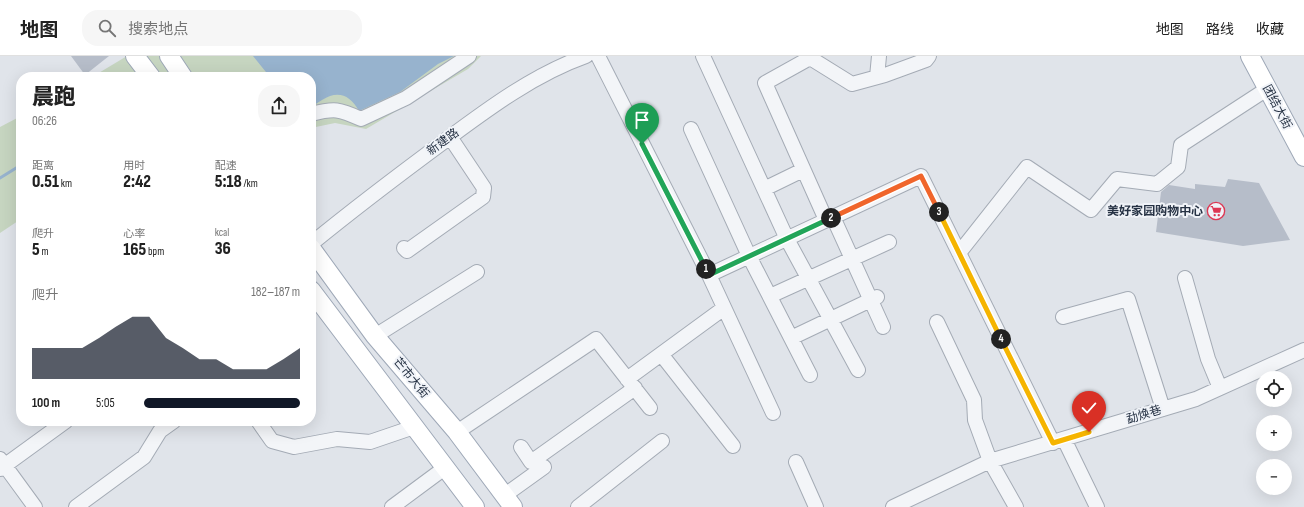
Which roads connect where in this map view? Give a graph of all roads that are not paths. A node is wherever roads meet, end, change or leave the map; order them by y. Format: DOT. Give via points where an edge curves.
graph roads {
  1 [pos="135,56"];
  2 [pos="169,56"];
  3 [pos="469,56"];
  4 [pos="586,56"];
  5 [pos="598,56"];
  6 [pos="703,56"];
  7 [pos="879,56"];
  8 [pos="930,56"];
  9 [pos="808,57"];
  10 [pos="1254,58"];
  11 [pos="914,61"];
  12 [pos="147,72"];
  13 [pos="180,72"];
  14 [pos="877,77"];
  15 [pos="1267,89"];
  16 [pos="316,113"];
  17 [pos="691,129"];
  18 [pos="450,137"];
  19 [pos="1304,157"];
  20 [pos="804,170"];
  21 [pos="764,189"];
  22 [pos="829,219"];
  23 [pos="786,239"];
  24 [pos="316,240"];
  25 [pos="890,242"];
  26 [pos="404,248"];
  27 [pos="959,253"];
  28 [pos="316,255"];
  29 [pos="749,256"];
  30 [pos="851,260"];
  31 [pos="477,272"];
  32 [pos="709,275"];
  33 [pos="1184,278"];
  34 [pos="809,279"];
  35 [pos="770,296"];
  36 [pos="316,297"];
  37 [pos="874,299"];
  38 [pos="720,311"];
  39 [pos="1063,317"];
  40 [pos="831,320"];
  41 [pos="937,322"];
  42 [pos="883,327"];
  43 [pos="375,336"];
  44 [pos="791,338"];
  45 [pos="1304,350"];
  46 [pos="661,354"];
  47 [pos="858,370"];
  48 [pos="810,375"];
  49 [pos="631,384"];
  50 [pos="1220,388"];
  51 [pos="650,408"];
  52 [pos="1163,409"];
  53 [pos="773,413"];
  54 [pos="59,426"];
  55 [pos="167,426"];
  56 [pos="261,426"];
  57 [pos="414,427"];
  58 [pos="457,432"];
  59 [pos="662,441"];
  60 [pos="1058,441"];
  61 [pos="733,446"];
  62 [pos="520,447"];
  63 [pos="990,461"];
  64 [pos="796,462"];
  65 [pos="2,464"];
  66 [pos="446,467"];
  67 [pos="544,467"];
  68 [pos="509,501"];
  69 [pos="36,507"];
  70 [pos="76,507"];
  71 [pos="392,507"];
  72 [pos="475,507"];
  73 [pos="578,507"];
  74 [pos="816,507"];
  75 [pos="893,507"];
  76 [pos="1016,507"];
  77 [pos="1097,507"];
  1 -- 12 [label="main road"];
  2 -- 13 [label="main road"];
  3 -- 16 [label="street" via="406,98 362,119 347,112 330,109"];
  4 -- 18 [label="street, 新建路" via="563,64 478,116"];
  5 -- 32 [label="street"];
  6 -- 21 [label="street"];
  7 -- 14 [label="street"];
  8 -- 11 [label="street" via="926,60"];
  9 -- 14 [label="street" via="852,84"];
  9 -- 20 [label="street" via="765,82"];
  10 -- 15 [label="main road, 团结大街"];
  11 -- 14 [label="street"];
  15 -- 19 [label="main road, 团结大街"];
  15 -- 27 [label="street" via="1181,145 1178,166 1157,184 1117,179 1091,210 1027,167"];
  17 -- 29 [label="street"];
  18 -- 24 [label="street, 新建路" via="370,195"];
  18 -- 26 [label="street" via="484,188 483,197 407,251"];
  20 -- 21 [label="street"];
  20 -- 22 [label="street"];
  21 -- 23 [label="street"];
  22 -- 23 [label="street"];
  22 -- 27 [label="street" via="921,176"];
  22 -- 30 [label="street"];
  23 -- 29 [label="street"];
  23 -- 34 [label="street"];
  25 -- 30 [label="street"];
  27 -- 60 [label="street"];
  28 -- 43 [label="main road, 芒市大街"];
  29 -- 32 [label="street"];
  29 -- 35 [label="street"];
  30 -- 34 [label="street"];
  30 -- 37 [label="street"];
  31 -- 43 [label="street"];
  32 -- 53 [label="street"];
  33 -- 50 [label="street" via="1208,359"];
  34 -- 35 [label="street"];
  34 -- 40 [label="street"];
  35 -- 44 [label="street"];
  36 -- 57 [label="main road"];
  37 -- 40 [label="street"];
  37 -- 42 [label="street"];
  38 -- 46 [label="street"];
  39 -- 52 [label="street" via="1128,299"];
  40 -- 44 [label="street"];
  40 -- 47 [label="street"];
  41 -- 63 [label="street" via="974,400 975,420"];
  43 -- 58 [label="main road, 芒市大街"];
  44 -- 48 [label="street"];
  45 -- 50 [label="street, 勐焕巷"];
  46 -- 49 [label="street"];
  46 -- 61 [label="street"];
  49 -- 51 [label="street"];
  49 -- 58 [label="street" via="596,339"];
  49 -- 62 [label="street" via="531,462"];
  50 -- 52 [label="street, 勐焕巷" via="1196,399"];
  52 -- 60 [label="street, 勐焕巷"];
  54 -- 65 [label="street"];
  55 -- 70 [label="street" via="160,431 144,457"];
  56 -- 57 [label="street" via="272,442 294,447 337,439 370,442"];
  57 -- 66 [label="main road"];
  58 -- 68 [label="main road, 芒市大街"];
  59 -- 73 [label="street"];
  60 -- 63 [label="street, 勐焕巷"];
  60 -- 77 [label="street"];
  63 -- 75 [label="street, 勐焕巷"];
  63 -- 76 [label="street"];
  64 -- 74 [label="street"];
  65 -- 69 [label="street"];
  66 -- 71 [label="street"];
  66 -- 72 [label="main road"];
  67 -- 68 [label="street"];
}
